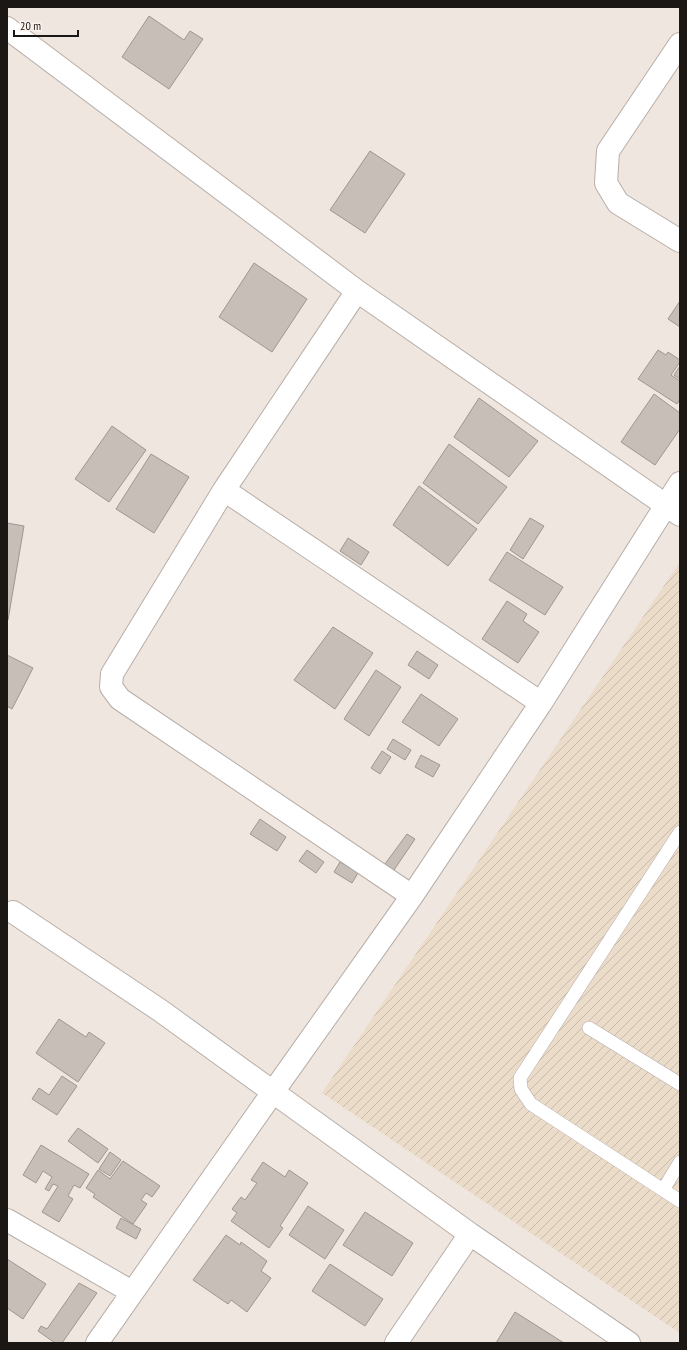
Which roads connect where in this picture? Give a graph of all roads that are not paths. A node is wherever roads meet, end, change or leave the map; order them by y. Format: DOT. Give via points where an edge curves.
graph roads {
  1 [pos="7,28"];
  2 [pos="680,44"];
  3 [pos="680,241"];
  4 [pos="357,291"];
  5 [pos="680,483"];
  6 [pos="224,490"];
  7 [pos="673,510"];
  8 [pos="541,703"];
  9 [pos="680,832"];
  10 [pos="412,896"];
  11 [pos="13,912"];
  12 [pos="589,1028"];
  13 [pos="680,1084"];
  14 [pos="273,1092"];
  15 [pos="680,1162"];
  16 [pos="663,1190"];
  17 [pos="680,1201"];
  18 [pos="7,1220"];
  19 [pos="470,1234"];
  20 [pos="132,1292"];
  21 [pos="97,1343"];
  22 [pos="396,1343"];
  23 [pos="629,1343"];
  1 -- 4 [label="street"];
  2 -- 3 [label="street" via="608,151 606,184 618,202"];
  4 -- 6 [label="street"];
  4 -- 7 [label="street"];
  5 -- 7 [label="street"];
  6 -- 8 [label="street"];
  6 -- 10 [label="street" via="112,674 111,688 120,699"];
  7 -- 8 [label="street"];
  8 -- 10 [label="street"];
  9 -- 16 [label="lane" via="520,1078 521,1089 531,1104"];
  10 -- 14 [label="street"];
  11 -- 14 [label="street" via="161,1011"];
  12 -- 13 [label="lane"];
  14 -- 19 [label="street"];
  14 -- 20 [label="street"];
  15 -- 16 [label="lane"];
  16 -- 17 [label="lane"];
  18 -- 20 [label="street"];
  19 -- 22 [label="street"];
  19 -- 23 [label="street"];
  20 -- 21 [label="street"];
}
